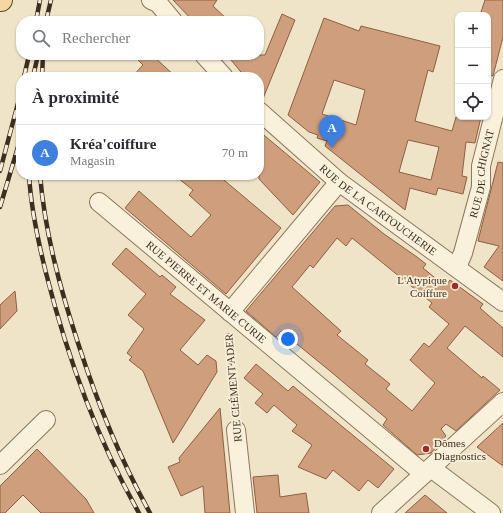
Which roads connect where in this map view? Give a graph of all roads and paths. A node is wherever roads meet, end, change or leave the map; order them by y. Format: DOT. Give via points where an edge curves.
graph roads {
  1 [pos="155,1"];
  2 [pos="168,16"];
  3 [pos="209,60"];
  4 [pos="219,72"];
  5 [pos="503,79"];
  6 [pos="264,115"];
  7 [pos="339,182"];
  8 [pos="99,202"];
  9 [pos="457,267"];
  10 [pos="503,302"];
  11 [pos="230,312"];
  12 [pos="503,402"];
  13 [pos="46,420"];
  14 [pos="236,430"];
  15 [pos="0,465"];
  16 [pos="427,471"];
  17 [pos="245,513"];
  18 [pos="382,513"];
  19 [pos="490,513"];
  1 -- 2 [label="street"];
  3 -- 4 [label="street"];
  5 -- 9 [label="street, RUE DE CHIGNAT" via="481,166 481,187"];
  6 -- 7 [label="street, RUE DE LA CARTOUCHERIE"];
  7 -- 9 [label="street, RUE DE LA CARTOUCHERIE"];
  7 -- 11 [label="street"];
  8 -- 11 [label="street, RUE PIERRE ET MARIE CURIE"];
  9 -- 10 [label="street, RUE DE LA CARTOUCHERIE"];
  11 -- 14 [label="path, RUE CLÉMENT ADER" via="227,327"];
  11 -- 16 [label="street, RUE PIERRE ET MARIE CURIE"];
  12 -- 16 [label="street"];
  13 -- 15 [label="street"];
  14 -- 17 [label="street, RUE CLÉMENT ADER"];
  16 -- 18 [label="street"];
  16 -- 19 [label="street, RUE PIERRE ET MARIE CURIE"];
}
